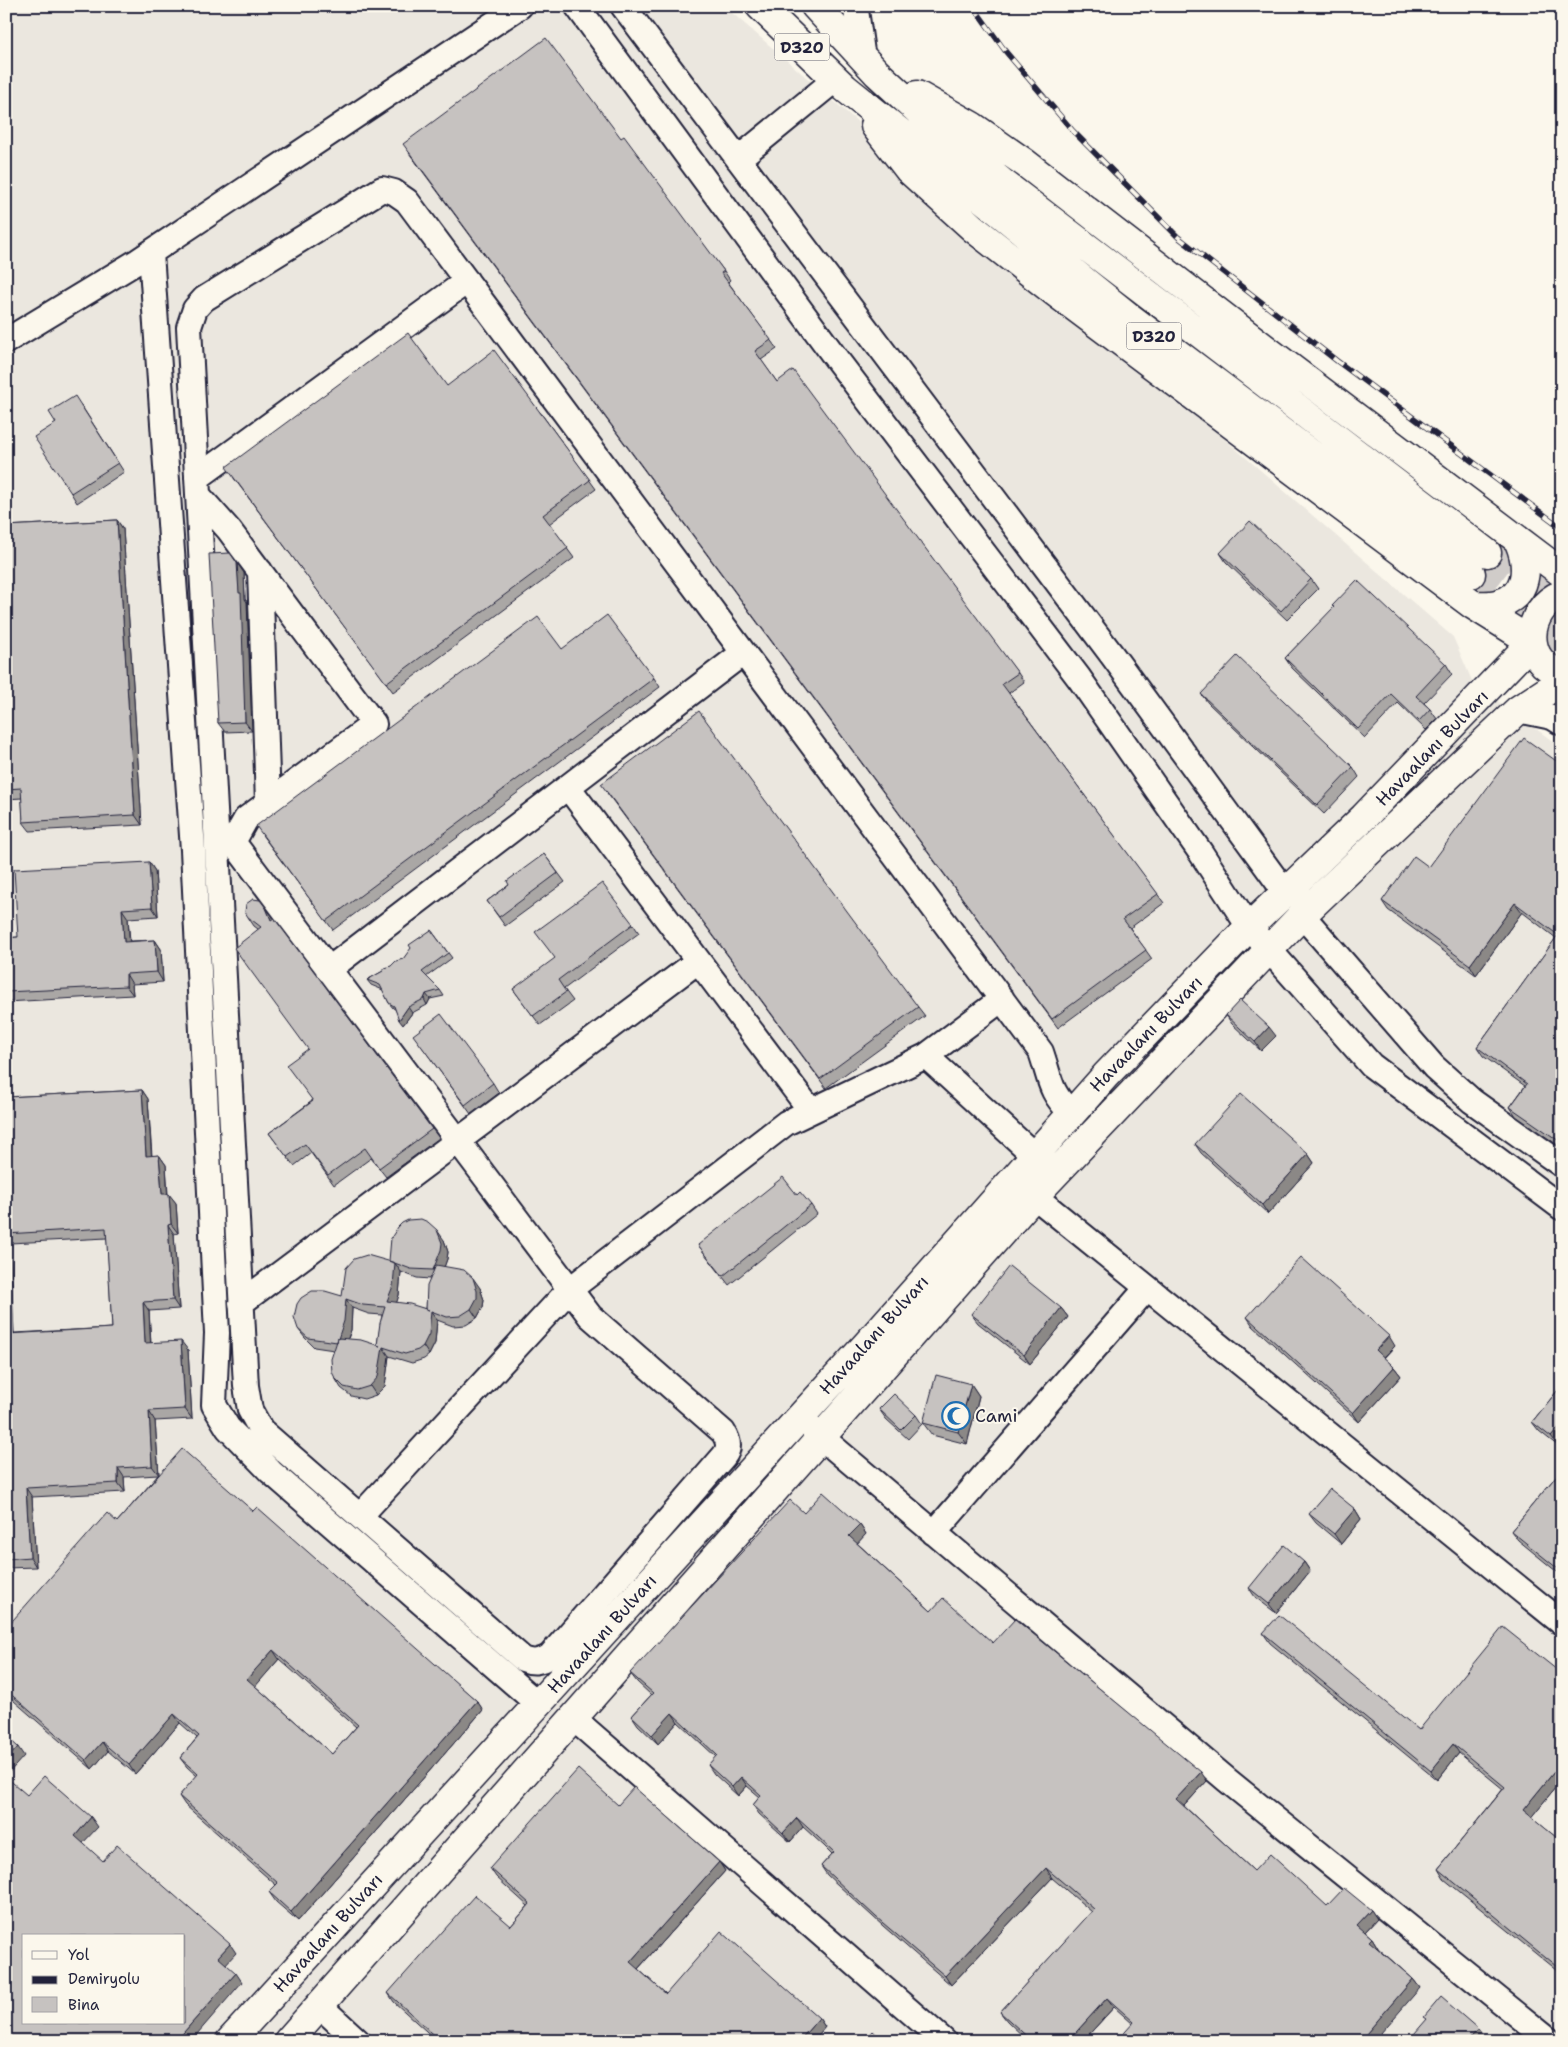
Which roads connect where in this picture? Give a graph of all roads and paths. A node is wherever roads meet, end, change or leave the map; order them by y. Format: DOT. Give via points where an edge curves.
graph roads {
  1 [pos="520,6"];
  2 [pos="577,6"];
  3 [pos="623,6"];
  4 [pos="760,6"];
  5 [pos="815,6"];
  6 [pos="853,6"];
  7 [pos="870,66"];
  8 [pos="840,83"];
  9 [pos="738,159"];
  10 [pos="151,253"];
  11 [pos="467,281"];
  12 [pos="6,341"];
  13 [pos="198,486"];
  14 [pos="1519,542"];
  15 [pos="1487,553"];
  16 [pos="260,571"];
  17 [pos="1562,573"];
  18 [pos="1471,574"];
  19 [pos="1562,594"];
  20 [pos="1473,605"];
  21 [pos="1532,642"];
  22 [pos="743,652"];
  23 [pos="1562,674"];
  24 [pos="1562,681"];
  25 [pos="1518,710"];
  26 [pos="1562,723"];
  27 [pos="568,787"];
  28 [pos="268,803"];
  29 [pos="225,842"];
  30 [pos="1285,892"];
  31 [pos="1302,915"];
  32 [pos="1249,927"];
  33 [pos="1269,950"];
  34 [pos="698,961"];
  35 [pos="328,970"];
  36 [pos="1002,999"];
  37 [pos="926,1056"];
  38 [pos="811,1111"];
  39 [pos="1071,1113"];
  40 [pos="1094,1133"];
  41 [pos="458,1142"];
  42 [pos="1034,1154"];
  43 [pos="1562,1165"];
  44 [pos="1055,1174"];
  45 [pos="1014,1176"];
  46 [pos="1034,1196"];
  47 [pos="1562,1208"];
  48 [pos="1147,1288"];
  49 [pos="569,1290"];
  50 [pos="241,1303"];
  51 [pos="800,1417"];
  52 [pos="821,1437"];
  53 [pos="360,1516"];
  54 [pos="934,1533"];
  55 [pos="1562,1624"];
  56 [pos="538,1704"];
  57 [pos="573,1718"];
  58 [pos="320,2006"];
  59 [pos="230,2041"];
  60 [pos="288,2041"];
  61 [pos="358,2041"];
  62 [pos="944,2041"];
  63 [pos="1550,2041"];
  1 -- 10 [label="street"];
  2 -- 32 [label="street" via="838,360 1079,678"];
  3 -- 9 [label="street"];
  4 -- 8 [label="main road, D320"];
  5 -- 7 [label="main road, D320"];
  6 -- 7 [label="street"];
  7 -- 14 [label="main road" via="972,126 1025,163"];
  7 -- 15 [label="main road, D320" via="1003,183"];
  8 -- 9 [label="street"];
  8 -- 18 [label="main road, D320" via="1129,317"];
  8 -- 20 [label="main road" via="909,170 973,228 1056,294"];
  9 -- 30 [label="street" via="1106,647"];
  10 -- 12 [label="street"];
  10 -- 56 [label="street" via="193,850 217,1333 214,1405 228,1428 272,1472"];
  11 -- 13 [label="street"];
  11 -- 13 [label="street" via="407,200 382,189 204,299 195,309 189,327"];
  11 -- 22 [label="street"];
  13 -- 16 [label="street"];
  13 -- 29 [label="street"];
  14 -- 17 [label="main road"];
  14 -- 20 [label="main road" via="1526,563 1520,587 1508,600"];
  16 -- 28 [label="street"];
  16 -- 28 [label="street" via="374,724"];
  19 -- 21 [label="main road" via="1542,606 1535,616"];
  20 -- 21 [label="main road"];
  21 -- 23 [label="main road" via="1545,665"];
  21 -- 30 [label="main road, Havaalanı Bulvarı" via="1364,817"];
  22 -- 27 [label="street"];
  22 -- 36 [label="street"];
  24 -- 25 [label="main road, Havaalanı Bulvarı"];
  25 -- 26 [label="street" via="1552,716"];
  25 -- 31 [label="main road, Havaalanı Bulvarı"];
  27 -- 34 [label="street"];
  27 -- 35 [label="street"];
  28 -- 29 [label="street" via="246,819"];
  29 -- 35 [label="street"];
  29 -- 50 [label="street"];
  30 -- 31 [label="main road"];
  30 -- 32 [label="main road, Havaalanı Bulvarı"];
  31 -- 33 [label="main road, Havaalanı Bulvarı"];
  31 -- 43 [label="street" via="1434,1067 1472,1100"];
  32 -- 33 [label="street"];
  32 -- 39 [label="main road, Havaalanı Bulvarı"];
  33 -- 40 [label="main road, Havaalanı Bulvarı"];
  33 -- 47 [label="street" via="1371,1065"];
  34 -- 38 [label="street"];
  34 -- 41 [label="street"];
  35 -- 41 [label="street"];
  36 -- 37 [label="street"];
  36 -- 39 [label="street" via="1041,1052 1052,1089"];
  37 -- 38 [label="street"];
  37 -- 42 [label="street"];
  38 -- 49 [label="street" via="786,1123"];
  39 -- 40 [label="main road"];
  39 -- 42 [label="main road, Havaalanı Bulvarı"];
  40 -- 44 [label="main road, Havaalanı Bulvarı"];
  41 -- 49 [label="street"];
  41 -- 50 [label="street"];
  42 -- 44 [label="main road"];
  42 -- 45 [label="main road, Havaalanı Bulvarı"];
  44 -- 46 [label="main road, Havaalanı Bulvarı"];
  45 -- 46 [label="street"];
  45 -- 51 [label="main road, Havaalanı Bulvarı"];
  46 -- 48 [label="street"];
  46 -- 52 [label="main road, Havaalanı Bulvarı"];
  48 -- 54 [label="street"];
  48 -- 55 [label="street"];
  49 -- 53 [label="street"];
  49 -- 53 [label="street" via="590,1316 724,1432 728,1444 724,1456 550,1656 538,1662 523,1659"];
  50 -- 53 [label="street" via="247,1399 254,1420 261,1430"];
  51 -- 52 [label="street"];
  51 -- 56 [label="main road, Havaalanı Bulvarı"];
  52 -- 54 [label="street"];
  52 -- 57 [label="main road, Havaalanı Bulvarı"];
  54 -- 63 [label="street" via="1227,1780"];
  56 -- 59 [label="main road, Havaalanı Bulvarı"];
  57 -- 58 [label="main road, Havaalanı Bulvarı"];
  57 -- 62 [label="street"];
  58 -- 60 [label="main road, Havaalanı Bulvarı"];
  58 -- 61 [label="street"];
}
